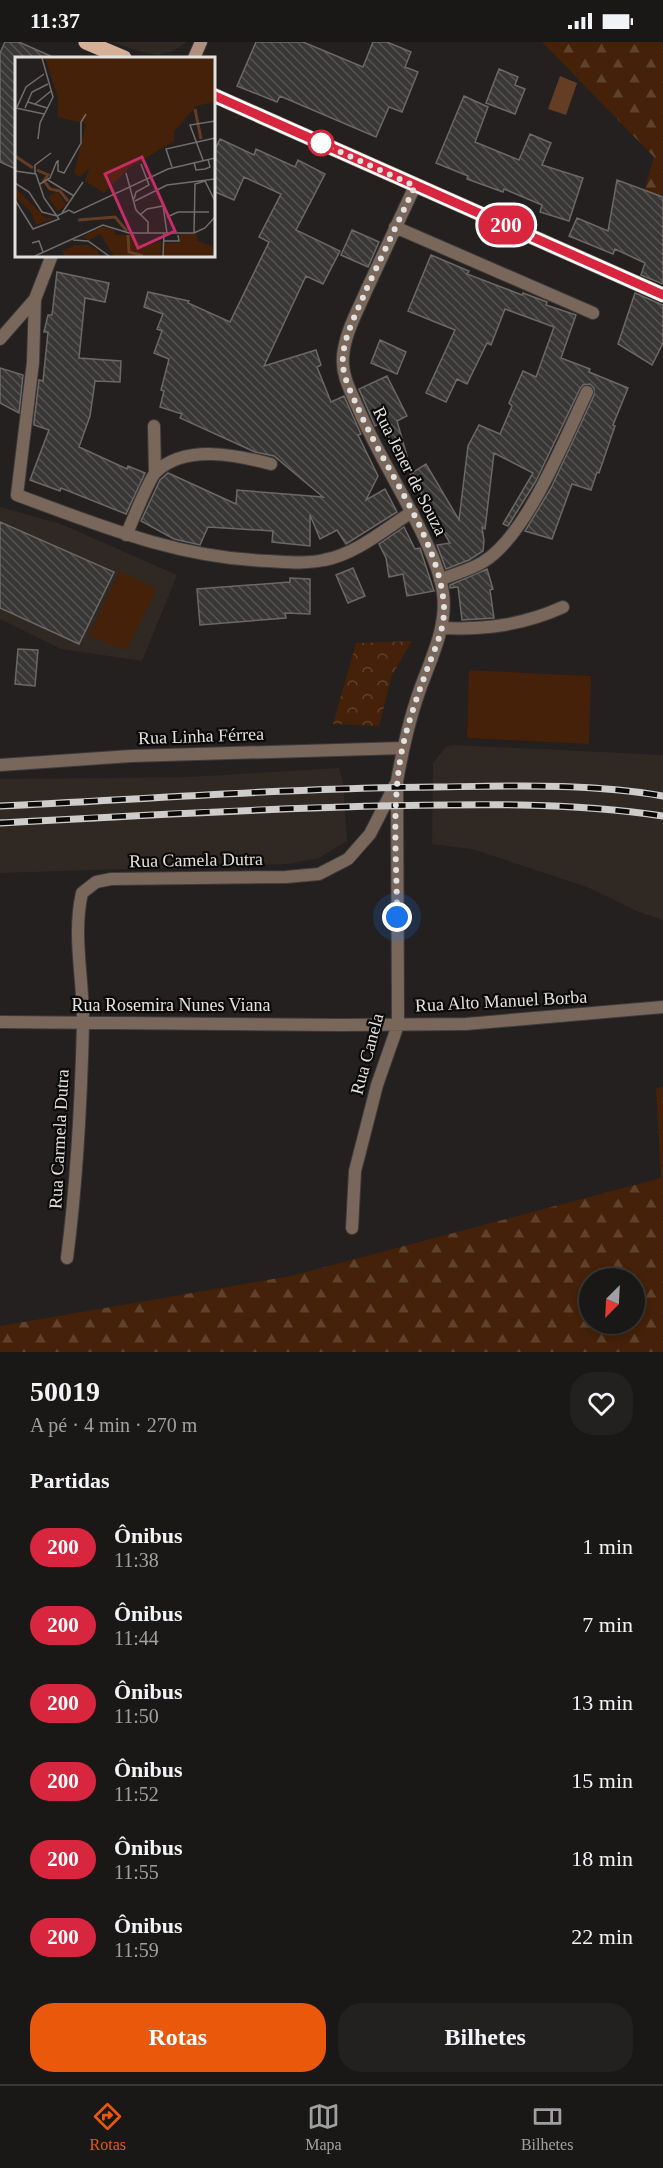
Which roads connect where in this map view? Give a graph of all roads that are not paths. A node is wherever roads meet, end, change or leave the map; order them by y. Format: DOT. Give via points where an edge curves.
graph roads {
  1 [pos="86,42"];
  2 [pos="201,42"];
  3 [pos="121,57"];
  4 [pos="194,57"];
  5 [pos="214,95"];
  6 [pos="415,186"];
  7 [pos="395,226"];
  8 [pos="52,256"];
  9 [pos="663,295"];
  10 [pos="35,299"];
  11 [pos="593,314"];
  12 [pos="0,339"];
  13 [pos="587,392"];
  14 [pos="154,426"];
  15 [pos="272,464"];
  16 [pos="155,473"];
  17 [pos="412,512"];
  18 [pos="126,535"];
  19 [pos="440,580"];
  20 [pos="563,607"];
  21 [pos="442,628"];
  22 [pos="403,748"];
  23 [pos="0,765"];
  24 [pos="397,781"];
  25 [pos="397,817"];
  26 [pos="663,1007"];
  27 [pos="0,1022"];
  28 [pos="83,1023"];
  29 [pos="341,1025"];
  30 [pos="398,1025"];
  31 [pos="352,1228"];
  32 [pos="67,1258"];
  1 -- 3 [label="main road"];
  2 -- 4 [label="main road"];
  5 -- 6 [label="main road"];
  6 -- 7 [label="street, Rua Jener de Souza"];
  6 -- 9 [label="main road"];
  7 -- 11 [label="street"];
  7 -- 17 [label="street, Rua Jener de Souza" via="344,346 344,372 367,430"];
  8 -- 10 [label="street"];
  10 -- 12 [label="street"];
  10 -- 18 [label="street" via="33,362 17,495"];
  13 -- 19 [label="street" via="518,527 483,563"];
  14 -- 16 [label="street"];
  15 -- 16 [label="street" via="214,454 173,461"];
  16 -- 18 [label="street"];
  17 -- 18 [label="street" via="357,548 326,560 301,563 189,553"];
  17 -- 19 [label="street, Rua Jener de Souza"];
  19 -- 21 [label="street, Rua Jener de Souza"];
  20 -- 21 [label="street" via="533,620 500,627"];
  21 -- 22 [label="street, Rua Jener de Souza"];
  22 -- 23 [label="street, Rua Linha Férrea" via="131,756"];
  22 -- 24 [label="street, Rua Jener de Souza"];
  24 -- 25 [label="street, Rua Jener de Souza"];
  24 -- 28 [label="street, Rua Camela Dutra" via="370,834 348,859 319,874 111,879 87,886 78,916"];
  25 -- 30 [label="street, Rua Canela"];
  26 -- 30 [label="street, Rua Alto Manuel Borba" via="466,1024"];
  27 -- 28 [label="street, Rua Rosemira Nunes Viana"];
  28 -- 29 [label="street, Rua Rosemira Nunes Viana"];
  28 -- 32 [label="street, Rua Carmela Dutra" via="74,1206"];
  29 -- 30 [label="street, Rua Alto Manuel Borba"];
  30 -- 31 [label="street, Rua Canela" via="377,1085 355,1171"];
}
